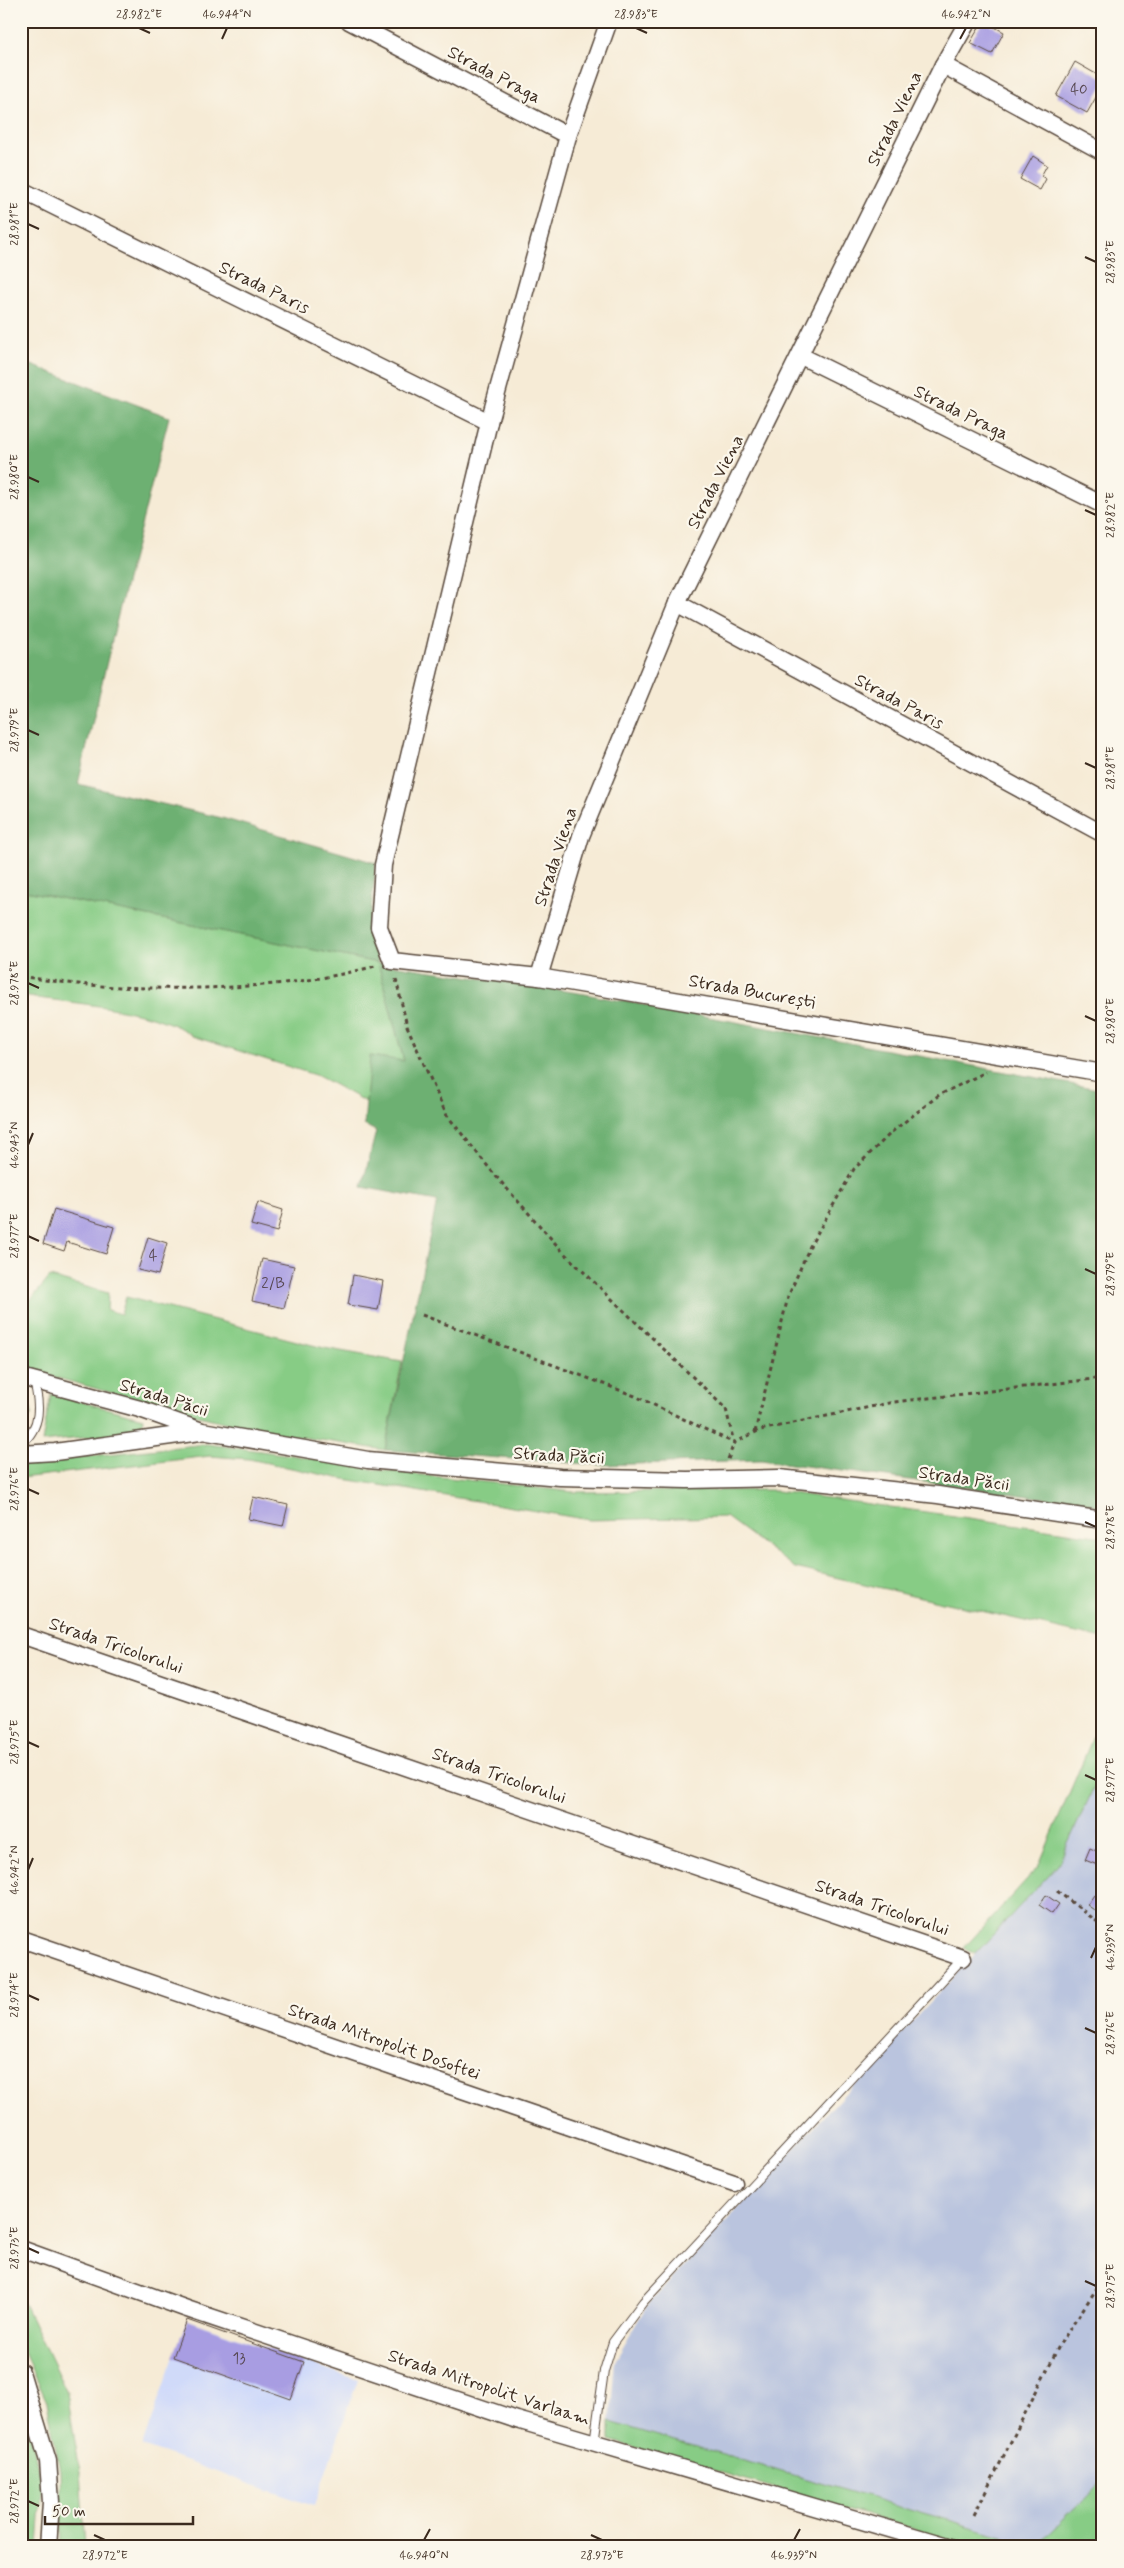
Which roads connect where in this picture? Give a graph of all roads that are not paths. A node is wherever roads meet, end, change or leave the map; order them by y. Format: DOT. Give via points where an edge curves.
graph roads {
  1 [pos="350,21"];
  2 [pos="609,21"];
  3 [pos="968,21"];
  4 [pos="943,66"];
  5 [pos="568,136"];
  6 [pos="1103,152"];
  7 [pos="21,190"];
  8 [pos="802,356"];
  9 [pos="489,422"];
  10 [pos="1103,505"];
  11 [pos="677,603"];
  12 [pos="1103,834"];
  13 [pos="540,977"];
  14 [pos="1103,1073"];
  15 [pos="28,1379"];
  16 [pos="202,1431"];
  17 [pos="21,1444"];
  18 [pos="21,1454"];
  19 [pos="1103,1520"];
  20 [pos="21,1635"];
  21 [pos="21,1940"];
  22 [pos="964,1958"];
  23 [pos="734,2183"];
  24 [pos="21,2249"];
  25 [pos="21,2372"];
  26 [pos="594,2442"];
  27 [pos="48,2547"];
  28 [pos="952,2547"];
  1 -- 5 [label="street, Strada Praga"];
  2 -- 5 [label="street"];
  3 -- 4 [label="street, Strada Viena"];
  4 -- 6 [label="street"];
  4 -- 8 [label="street, Strada Viena"];
  5 -- 9 [label="street"];
  7 -- 9 [label="street, Strada Paris"];
  8 -- 10 [label="street, Strada Praga"];
  8 -- 11 [label="street, Strada Viena"];
  9 -- 13 [label="street, Strada București" via="383,865 379,927 392,961"];
  11 -- 12 [label="street, Strada Paris"];
  11 -- 13 [label="street, Strada Viena" via="581,836"];
  13 -- 14 [label="street, Strada București"];
  15 -- 16 [label="street, Strada Păcii" via="140,1409"];
  15 -- 17 [label="lane" via="39,1400 39,1418 28,1439"];
  16 -- 18 [label="street" via="73,1450"];
  16 -- 19 [label="street, Strada Păcii" via="368,1460 457,1469 560,1477 780,1478 938,1495"];
  20 -- 22 [label="street, Strada Tricolorului"];
  21 -- 23 [label="street, Strada Mitropolit Dosoftei"];
  22 -- 26 [label="lane" via="642,2302 613,2342 604,2371"];
  24 -- 26 [label="street, Strada Mitropolit Varlaam" via="186,2309 517,2420"];
  25 -- 27 [label="street" via="48,2462 51,2502"];
  26 -- 28 [label="street, Strada Mitropolit Varlaam"];
}
